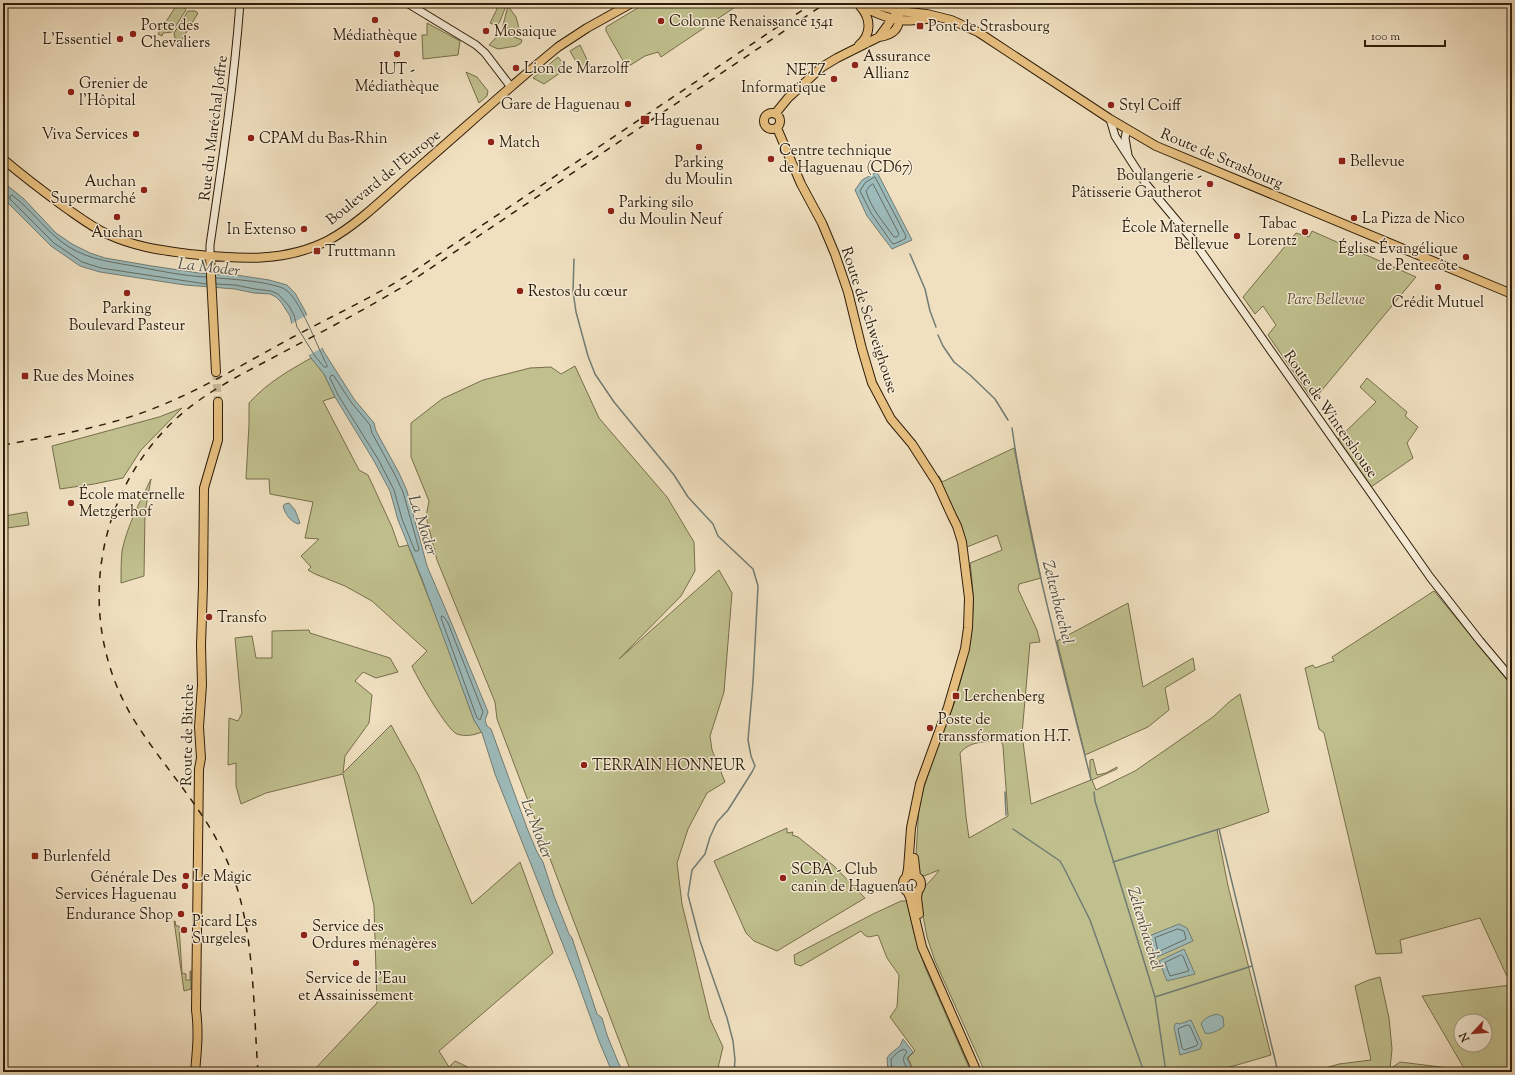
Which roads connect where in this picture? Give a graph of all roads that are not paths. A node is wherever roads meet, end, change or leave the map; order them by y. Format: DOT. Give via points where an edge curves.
graph roads {
  1 [pos="240,3"];
  2 [pos="407,3"];
  3 [pos="632,3"];
  4 [pos="857,3"];
  5 [pos="869,6"];
  6 [pos="898,11"];
  7 [pos="937,17"];
  8 [pos="896,20"];
  9 [pos="851,51"];
  10 [pos="511,87"];
  11 [pos="775,114"];
  12 [pos="1110,120"];
  13 [pos="777,128"];
  14 [pos="1126,129"];
  15 [pos="3,160"];
  16 [pos="1131,163"];
  17 [pos="210,256"];
  18 [pos="1512,294"];
  19 [pos="216,372"];
  20 [pos="218,402"];
  21 [pos="1512,679"];
  22 [pos="914,813"];
  23 [pos="916,876"];
  24 [pos="906,878"];
  25 [pos="907,891"];
  26 [pos="918,891"];
  27 [pos="940,988"];
  28 [pos="195,1072"];
  29 [pos="977,1072"];
  1 -- 17 [label="street, Rue du Maréchal Joffre" via="234,74"];
  2 -- 10 [label="street" via="472,42 490,59"];
  3 -- 10 [label="main road, Boulevard de l'Europe" via="564,42"];
  4 -- 5 [label="main road, Route de Strasbourg"];
  4 -- 9 [label="main road" via="868,17 869,29 862,42"];
  5 -- 6 [label="main road, Route de Strasbourg" via="882,12"];
  5 -- 8 [label="main road, Route de Strasbourg"];
  6 -- 7 [label="main road, Route de Strasbourg"];
  6 -- 8 [label="main road"];
  7 -- 8 [label="main road, Route de Strasbourg"];
  7 -- 12 [label="main road, Route de Strasbourg" via="958,22 978,32"];
  8 -- 9 [label="main road" via="879,37"];
  9 -- 11 [label="main road" via="822,67 788,98"];
  10 -- 17 [label="main road, Boulevard de l'Europe" via="388,195 341,232 317,245 268,258"];
  11 -- 13 [label="main road" via="780,120"];
  11 -- 13 [label="main road" via="767,115 764,123 769,129"];
  12 -- 14 [label="main road, Route de Strasbourg"];
  12 -- 16 [label="street, Route de Wintershouse" via="1115,136"];
  13 -- 22 [label="main road, Route de Schweighouse" via="799,181 822,223 835,254 848,292 872,383 891,419 912,444 937,483 962,542 969,598 965,649 948,707 923,776"];
  14 -- 16 [label="street" via="1125,138"];
  14 -- 18 [label="main road, Route de Strasbourg" via="1164,150"];
  15 -- 17 [label="main road, Boulevard de l'Europe" via="80,218 107,234 148,248"];
  16 -- 21 [label="street, Route de Wintershouse" via="1193,240 1426,571"];
  17 -- 19 [label="main road"];
  20 -- 28 [label="main road, Route de Bitche" via="218,440 204,488 199,726 201,758 196,1010 198,1024"];
  22 -- 23 [label="main road, Route de Schweighouse"];
  22 -- 24 [label="main road, Route de Schweighouse"];
  23 -- 24 [label="main road" via="910,875"];
  23 -- 26 [label="main road" via="921,882"];
  24 -- 25 [label="main road" via="904,885"];
  25 -- 26 [label="main road"];
  25 -- 27 [label="main road" via="919,940"];
  26 -- 27 [label="main road" via="917,905 922,933"];
  27 -- 29 [label="main road"];
}
